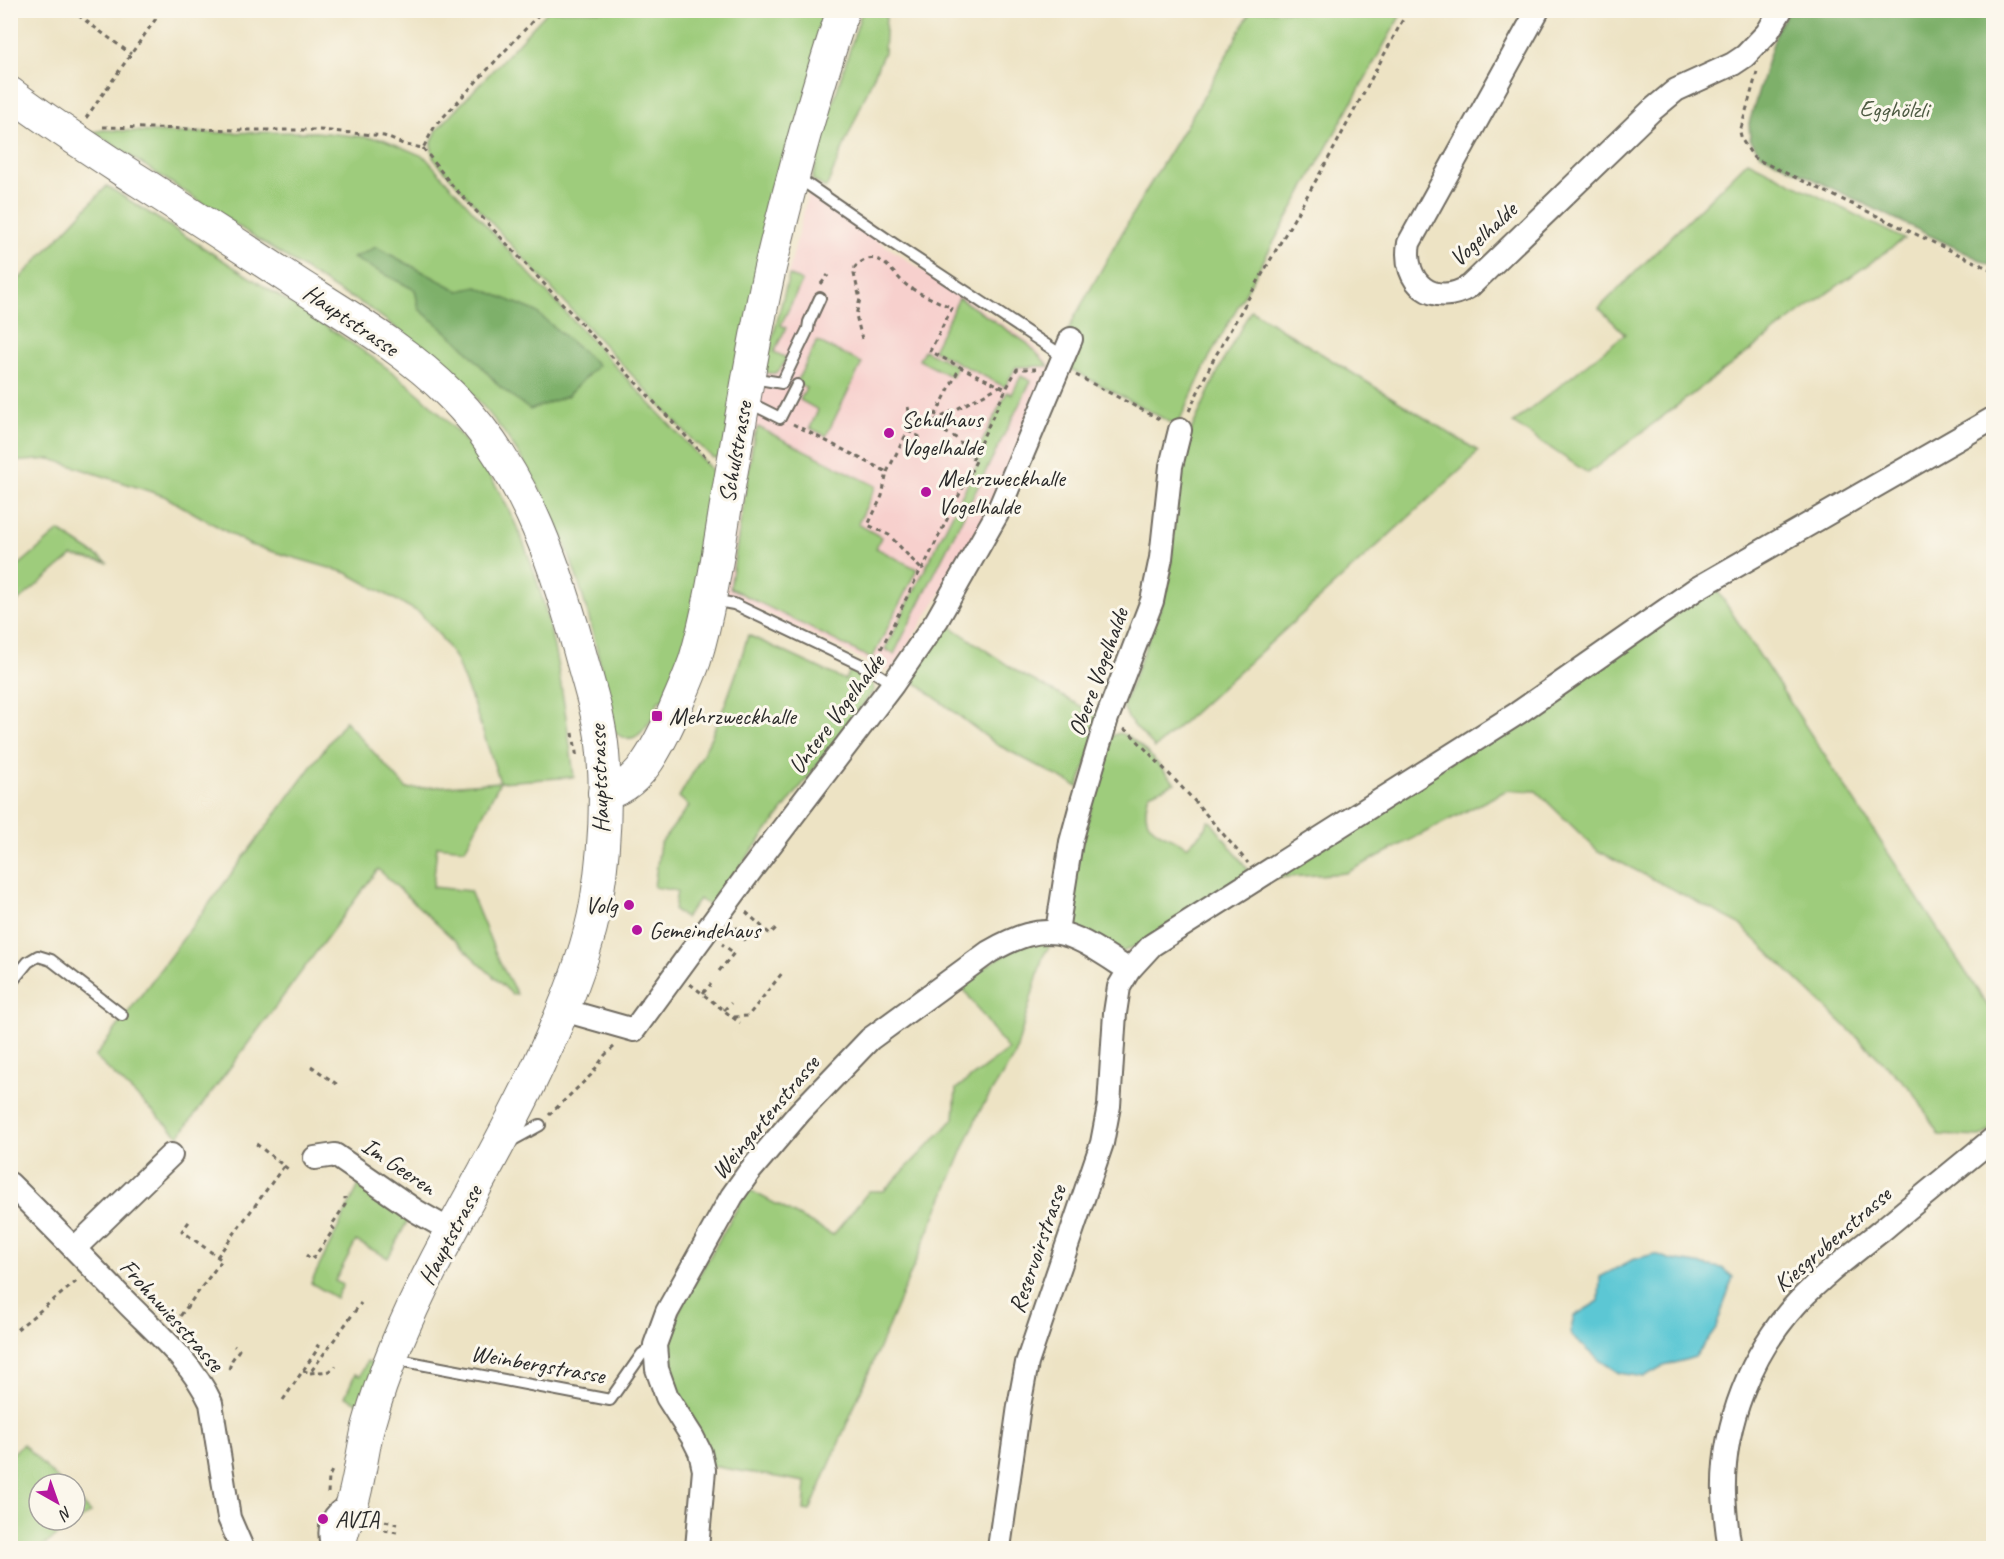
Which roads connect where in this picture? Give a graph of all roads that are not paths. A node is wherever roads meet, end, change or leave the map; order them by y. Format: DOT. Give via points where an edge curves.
graph roads {
  1 [pos="843,10"];
  2 [pos="1538,10"];
  3 [pos="1781,10"];
  4 [pos="10,93"];
  5 [pos="793,179"];
  6 [pos="820,298"];
  7 [pos="1065,354"];
  8 [pos="797,385"];
  9 [pos="746,390"];
  10 [pos="1994,418"];
  11 [pos="1180,430"];
  12 [pos="710,600"];
  13 [pos="893,684"];
  14 [pos="592,771"];
  15 [pos="1057,931"];
  16 [pos="1129,970"];
  17 [pos="10,984"];
  18 [pos="568,996"];
  19 [pos="122,1015"];
  20 [pos="540,1125"];
  21 [pos="1994,1138"];
  22 [pos="497,1148"];
  23 [pos="171,1155"];
  24 [pos="315,1158"];
  25 [pos="10,1184"];
  26 [pos="451,1231"];
  27 [pos="75,1248"];
  28 [pos="655,1345"];
  29 [pos="391,1358"];
  30 [pos="354,1497"];
  31 [pos="242,1548"];
  32 [pos="332,1548"];
  33 [pos="339,1548"];
  34 [pos="355,1548"];
  35 [pos="697,1548"];
  36 [pos="999,1548"];
  37 [pos="1730,1548"];
  1 -- 5 [label="main road, Schulstrasse"];
  2 -- 3 [label="street, Vogelhalde" via="1409,243 1407,262 1412,276 1430,292 1448,295 1470,286 1633,127 1676,90 1733,64 1758,44"];
  4 -- 14 [label="main road, Hauptstrasse" via="346,315 452,395 510,470 553,562 598,720"];
  5 -- 7 [label="lane" via="807,184"];
  5 -- 9 [label="main road, Schulstrasse"];
  6 -- 9 [label="lane" via="782,383"];
  7 -- 13 [label="street, Untere Vogelhalde" via="997,514 937,620"];
  8 -- 9 [label="lane" via="780,418 754,405"];
  9 -- 12 [label="main road, Schulstrasse"];
  10 -- 16 [label="street, Reservoirstrasse" via="1696,590 1518,713 1152,945"];
  11 -- 15 [label="street, Obere Vogelhalde" via="1171,466 1152,601 1107,718 1071,842"];
  12 -- 13 [label="lane" via="734,604 870,669"];
  12 -- 14 [label="main road, Schulstrasse" via="694,661 669,721 653,739"];
  13 -- 18 [label="street, Untere Vogelhalde" via="634,1030"];
  14 -- 18 [label="main road, Hauptstrasse" via="602,844 595,906"];
  15 -- 16 [label="street, Weingartenstrasse" via="1085,942"];
  15 -- 28 [label="street, Weingartenstrasse" via="1023,935 989,952 886,1026 846,1063 800,1112 732,1196 667,1312"];
  16 -- 36 [label="street, Reservoirstrasse" via="1119,987 1102,1143 1027,1363"];
  17 -- 19 [label="lane" via="28,962 38,957 51,960"];
  18 -- 22 [label="main road, Hauptstrasse" via="531,1083"];
  20 -- 22 [label="lane"];
  21 -- 37 [label="street, Kiesgrubenstrasse" via="1823,1278 1786,1316 1762,1351 1731,1427 1724,1493"];
  22 -- 26 [label="main road, Hauptstrasse"];
  23 -- 27 [label="street"];
  24 -- 26 [label="street, Im Geeren" via="335,1155"];
  25 -- 27 [label="street, Frohnwiesstrasse"];
  26 -- 29 [label="main road, Hauptstrasse"];
  27 -- 31 [label="street, Frohnwiesstrasse" via="164,1339 206,1391 212,1403 229,1518"];
  28 -- 29 [label="lane, Weinbergstrasse" via="642,1354 610,1400"];
  28 -- 35 [label="street, Weingartenstrasse" via="661,1383 700,1452 704,1470"];
  29 -- 30 [label="main road, Hauptstrasse" via="369,1427"];
  30 -- 32 [label="lane" via="336,1505 328,1516 323,1530 326,1545"];
  30 -- 33 [label="main road, Hauptstrasse"];
  30 -- 34 [label="main road, Hauptstrasse"];
}
